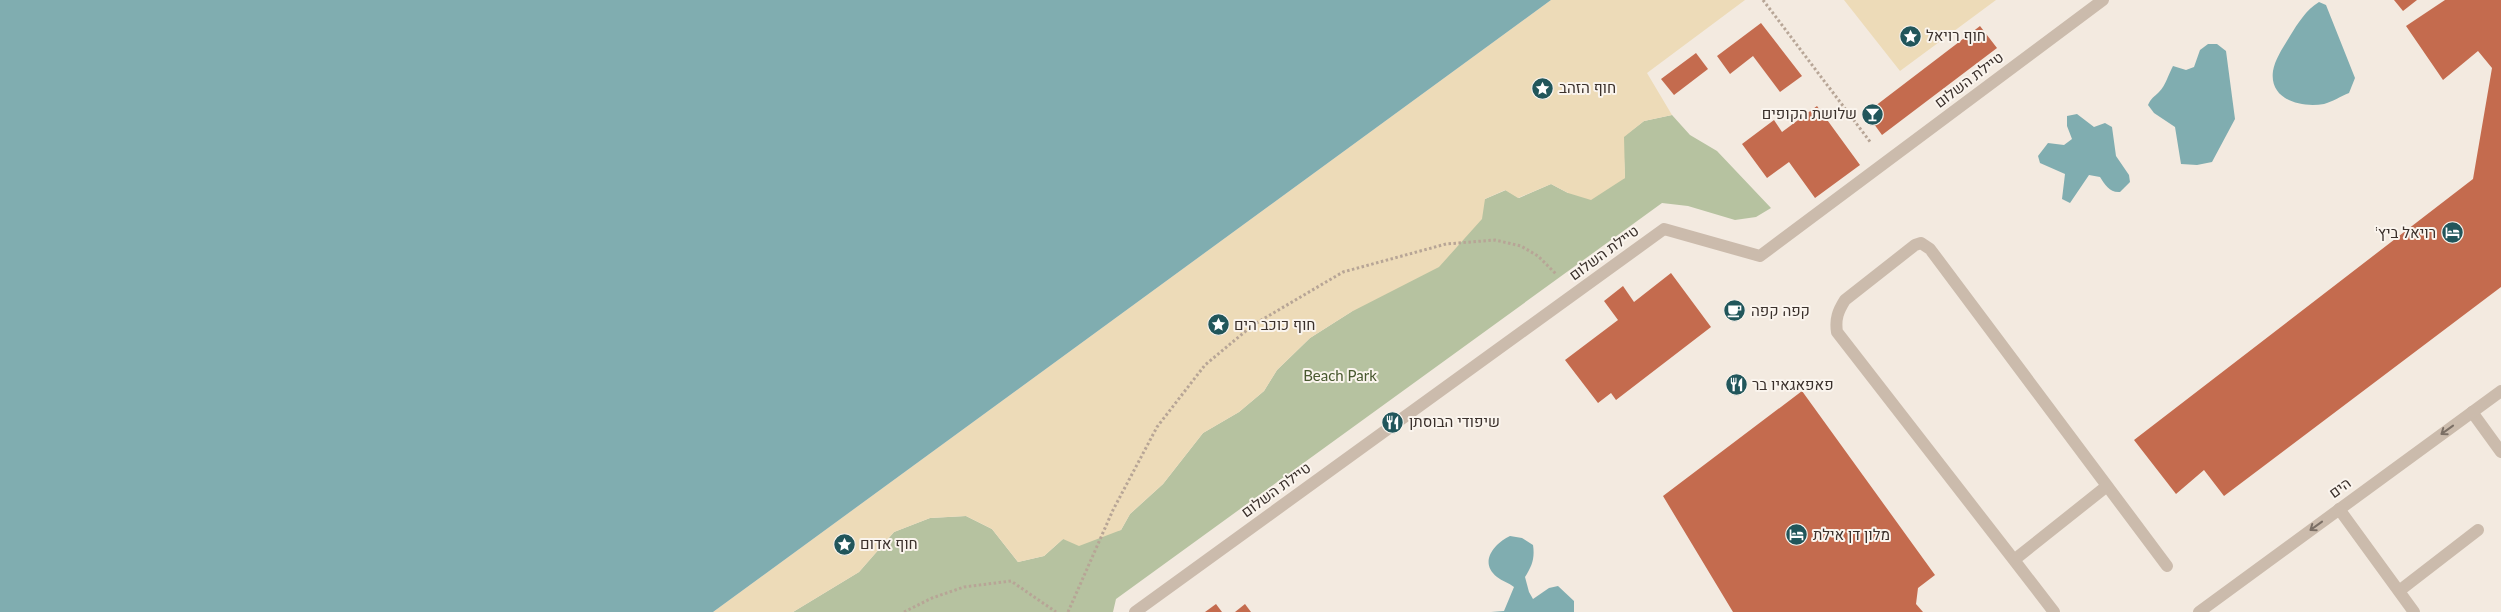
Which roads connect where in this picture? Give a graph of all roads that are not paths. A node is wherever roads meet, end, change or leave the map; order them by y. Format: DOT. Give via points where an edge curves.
graph roads {
  1 [pos="2103,0"];
  2 [pos="2501,391"];
  3 [pos="2472,412"];
  4 [pos="2501,452"];
  5 [pos="2107,486"];
  6 [pos="2339,509"];
  7 [pos="2478,530"];
  8 [pos="2014,560"];
  9 [pos="2168,566"];
  10 [pos="2399,591"];
  11 [pos="1135,612"];
  12 [pos="2054,612"];
  13 [pos="2199,612"];
  14 [pos="2414,612"];
  1 -- 11 [label="street, טיילת השלום" via="1760,256 1664,229"];
  2 -- 3 [label="street, הים"];
  3 -- 4 [label="street"];
  3 -- 6 [label="street, הים, one-way"];
  5 -- 8 [label="street"];
  5 -- 8 [label="street" via="1926,246 1921,243 1915,245 1845,300 1838,311 1837,332"];
  5 -- 9 [label="street"];
  6 -- 10 [label="street"];
  6 -- 13 [label="street, הים, one-way"];
  7 -- 10 [label="street"];
  8 -- 12 [label="street"];
  10 -- 14 [label="street"];
}
